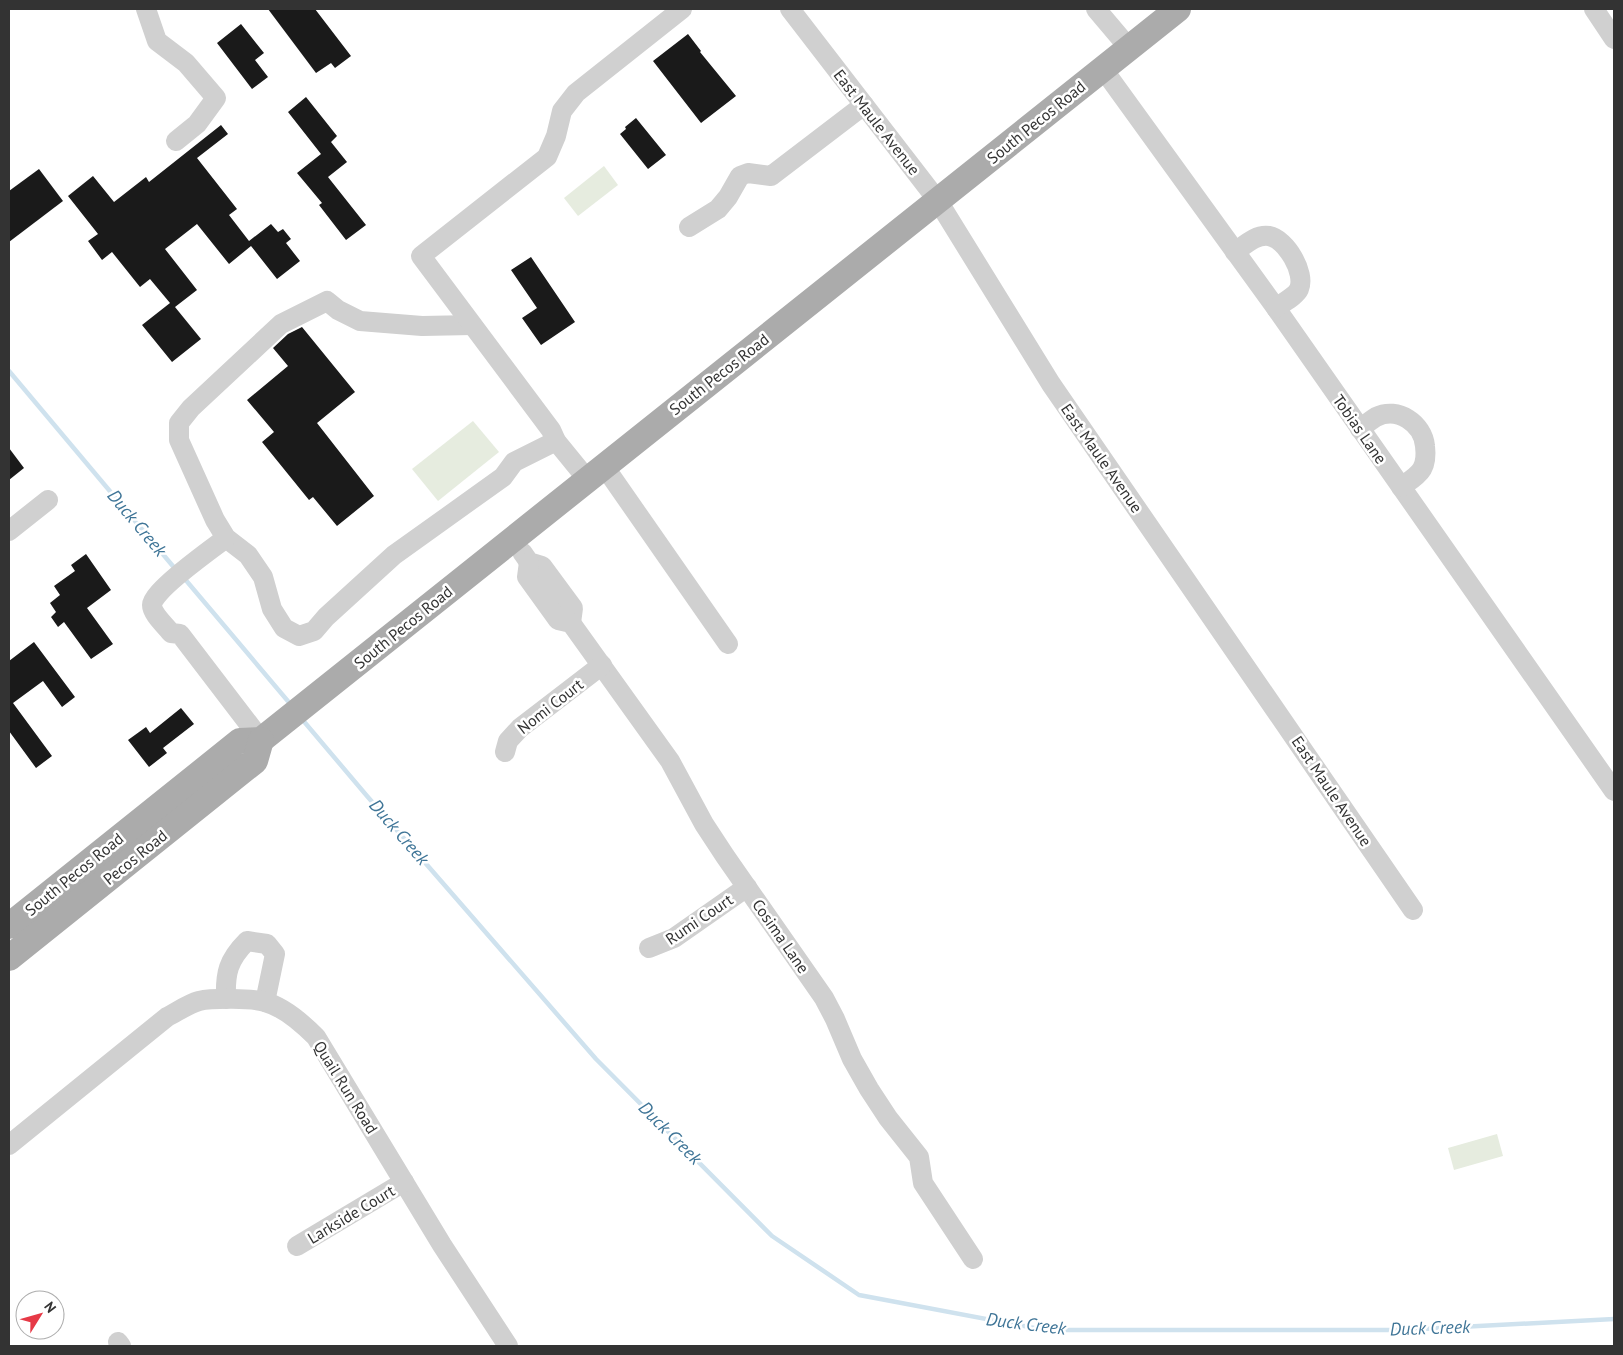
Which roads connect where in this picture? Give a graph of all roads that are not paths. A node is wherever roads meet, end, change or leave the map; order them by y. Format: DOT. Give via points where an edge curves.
graph roads {
  1 [pos="146,9"];
  2 [pos="682,9"];
  3 [pos="790,9"];
  4 [pos="1096,9"];
  5 [pos="1178,9"];
  6 [pos="1594,9"];
  7 [pos="1614,39"];
  8 [pos="1129,48"];
  9 [pos="1103,69"];
  10 [pos="864,105"];
  11 [pos="176,141"];
  12 [pos="938,201"];
  13 [pos="688,227"];
  14 [pos="1235,252"];
  15 [pos="1276,308"];
  16 [pos="472,326"];
  17 [pos="1360,429"];
  18 [pos="556,441"];
  19 [pos="596,472"];
  20 [pos="1401,487"];
  21 [pos="48,500"];
  22 [pos="9,531"];
  23 [pos="226,538"];
  24 [pos="513,539"];
  25 [pos="728,644"];
  26 [pos="602,665"];
  27 [pos="265,740"];
  28 [pos="505,752"];
  29 [pos="1614,791"];
  30 [pos="747,887"];
  31 [pos="1413,910"];
  32 [pos="9,926"];
  33 [pos="649,948"];
  34 [pos="9,958"];
  35 [pos="226,1000"];
  36 [pos="265,1002"];
  37 [pos="9,1145"];
  38 [pos="404,1182"];
  39 [pos="297,1246"];
  40 [pos="973,1259"];
  41 [pos="508,1346"];
  1 -- 11 [label="street" via="157,41 186,63 216,98 197,124"];
  2 -- 16 [label="street" via="576,93 562,111 547,157 421,256"];
  3 -- 10 [label="street, East Maule Avenue"];
  4 -- 8 [label="street"];
  5 -- 8 [label="main road, South Pecos Road"];
  6 -- 7 [label="street"];
  8 -- 9 [label="main road, South Pecos Road"];
  9 -- 12 [label="main road, South Pecos Road"];
  9 -- 14 [label="street, Tobias Lane"];
  10 -- 12 [label="street, East Maule Avenue"];
  10 -- 13 [label="street" via="771,176 748,173 740,176 718,209"];
  12 -- 19 [label="main road, South Pecos Road"];
  12 -- 31 [label="street, East Maule Avenue" via="1051,384"];
  14 -- 15 [label="street, Tobias Lane"];
  14 -- 15 [label="street" via="1256,238 1268,236 1280,240 1298,266 1302,281 1299,291"];
  15 -- 17 [label="street, Tobias Lane"];
  16 -- 18 [label="street"];
  16 -- 23 [label="street" via="360,321 327,301 281,324 179,423 179,440"];
  17 -- 20 [label="street, Tobias Lane"];
  17 -- 20 [label="street" via="1377,416 1393,415 1406,417 1424,436 1426,458 1422,470"];
  18 -- 19 [label="street"];
  18 -- 23 [label="street" via="514,462 503,477 394,556 314,631 299,636 284,628 272,609 263,577 248,555"];
  19 -- 24 [label="main road, South Pecos Road"];
  19 -- 25 [label="street"];
  20 -- 29 [label="street, Tobias Lane"];
  21 -- 22 [label="street"];
  23 -- 27 [label="street" via="163,588 153,599 152,606 171,633 180,634"];
  24 -- 26 [label="street, Cosima Lane" via="529,562 527,577 553,597 558,620 570,623"];
  24 -- 27 [label="main road, South Pecos Road" via="314,697"];
  26 -- 28 [label="street, Nomi Court" via="520,728 508,741"];
  26 -- 30 [label="street, Cosima Lane" via="670,761 704,824"];
  27 -- 32 [label="main road, South Pecos Road" via="240,741"];
  27 -- 34 [label="main road, Pecos Road" via="255,761"];
  30 -- 33 [label="street, Rumi Court" via="674,938"];
  30 -- 40 [label="street, Cosima Lane" via="824,998 869,1089 919,1157 923,1183"];
  35 -- 36 [label="street, Quail Run Road"];
  35 -- 36 [label="street" via="226,982 234,954 246,941 267,944 275,954"];
  35 -- 37 [label="street, Quail Run Road" via="199,1001 168,1017"];
  36 -- 38 [label="street, Quail Run Road" via="287,1013 316,1037"];
  38 -- 39 [label="street, Larkside Court"];
  38 -- 41 [label="street, Quail Run Road"];
}
